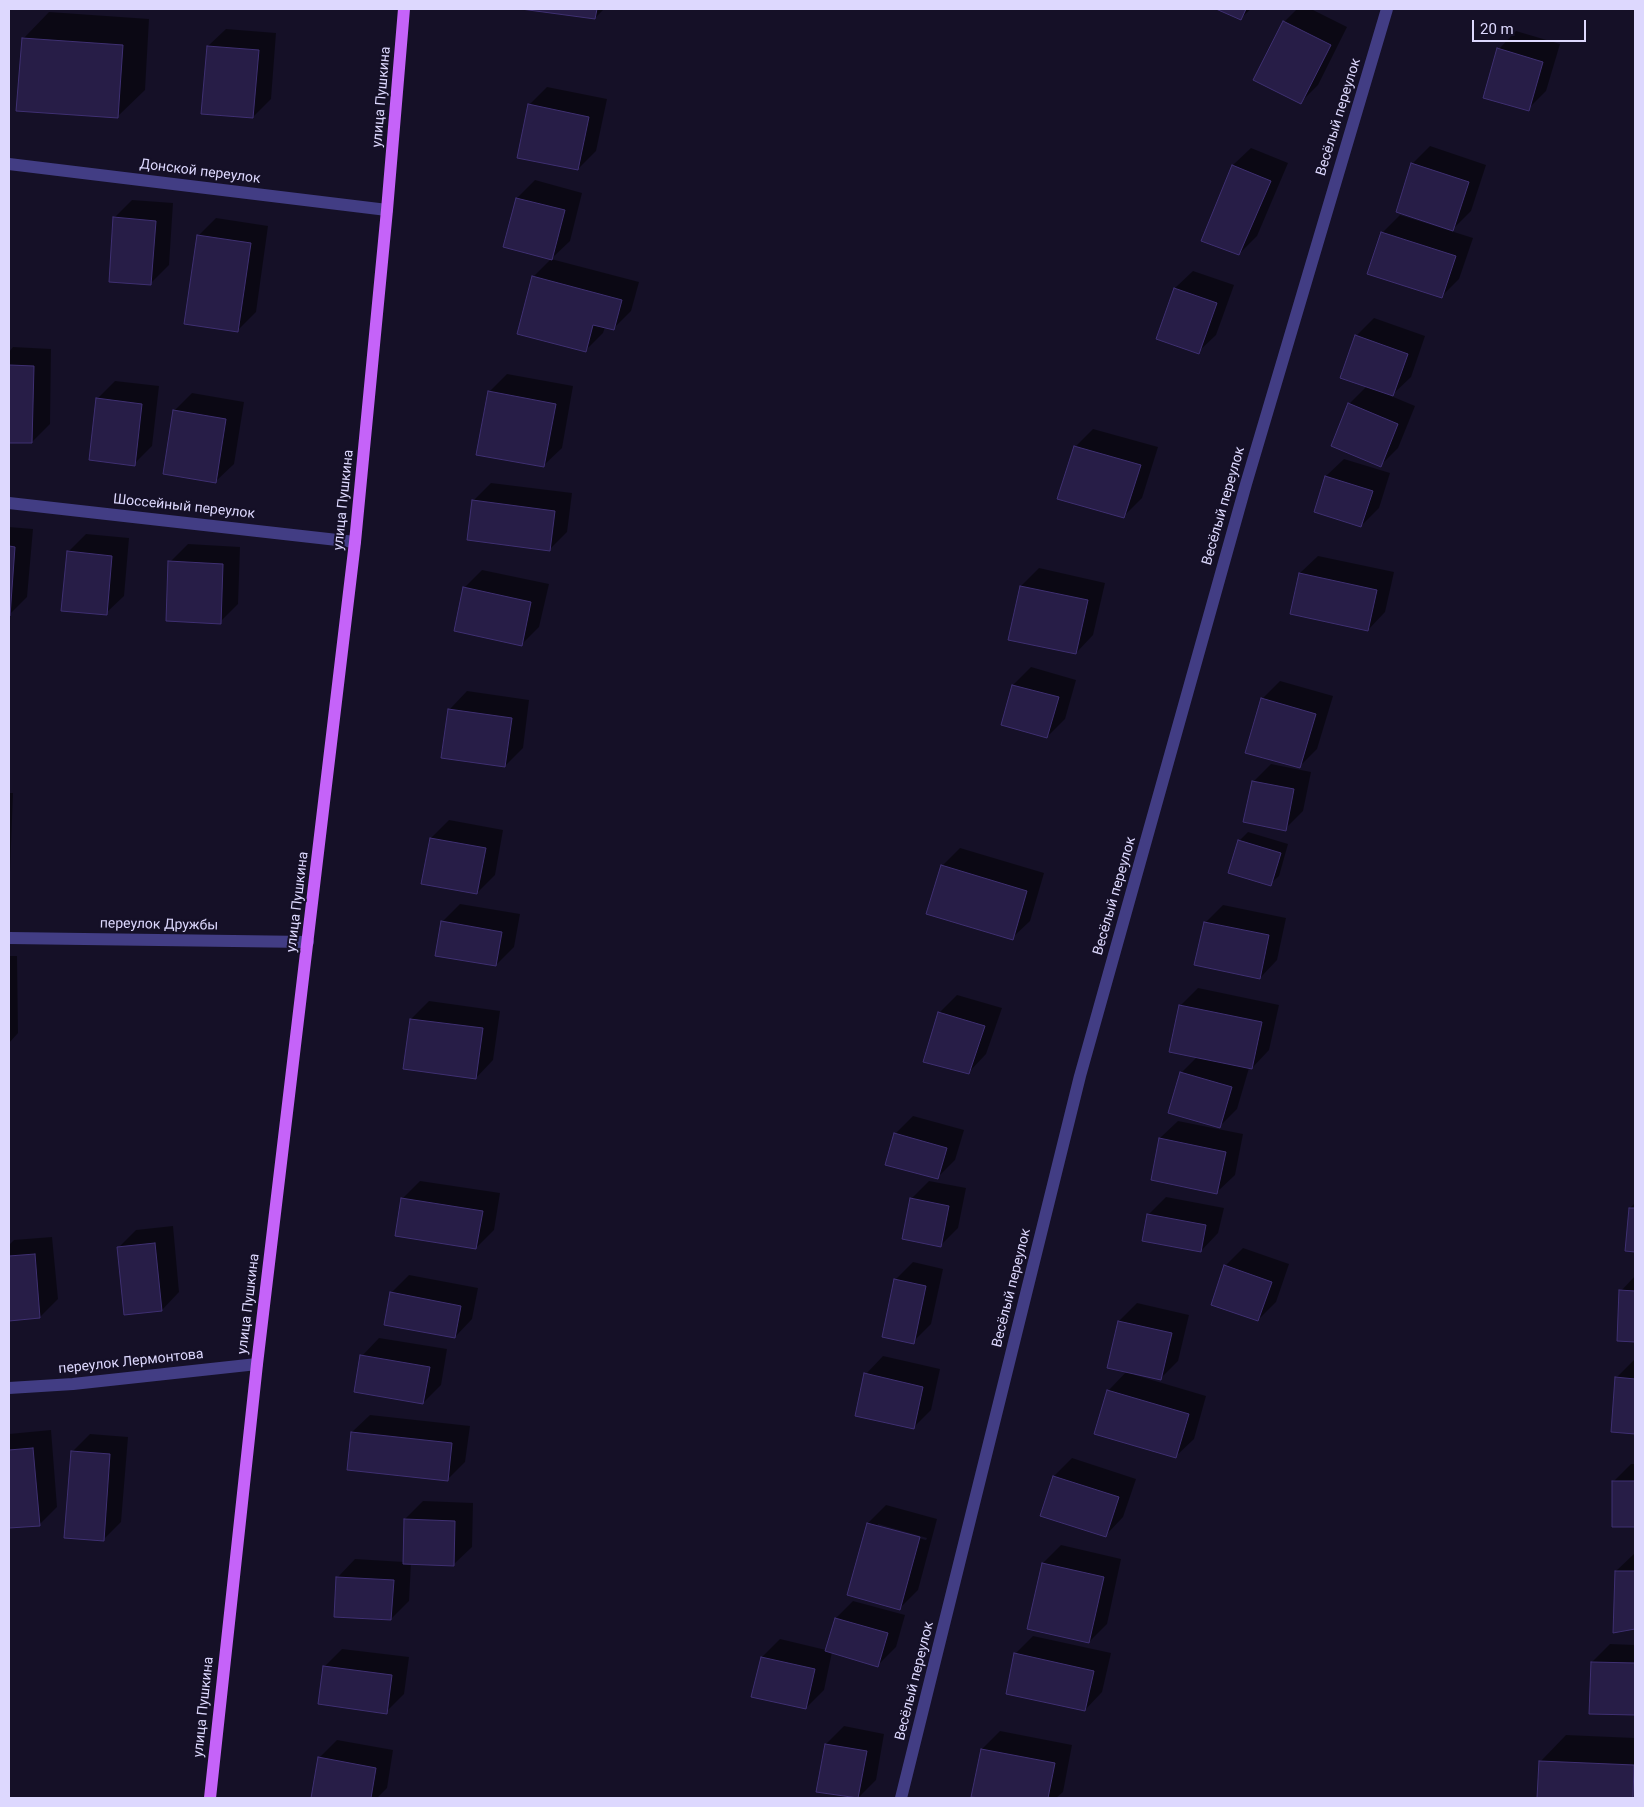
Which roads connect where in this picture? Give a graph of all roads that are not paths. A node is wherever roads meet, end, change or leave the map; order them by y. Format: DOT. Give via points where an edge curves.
graph roads {
  1 [pos="404,9"];
  2 [pos="1387,9"];
  3 [pos="9,164"];
  4 [pos="387,210"];
  5 [pos="9,503"];
  6 [pos="356,542"];
  7 [pos="9,938"];
  8 [pos="308,942"];
  9 [pos="257,1364"];
  10 [pos="9,1388"];
  11 [pos="210,1798"];
  12 [pos="901,1798"];
  1 -- 4 [label="main road, улица Пушкина"];
  2 -- 12 [label="street, Весёлый переулок" via="1246,484 1080,1076"];
  3 -- 4 [label="street, Донской переулок"];
  4 -- 6 [label="main road, улица Пушкина"];
  5 -- 6 [label="street, Шоссейный переулок"];
  6 -- 8 [label="main road, улица Пушкина"];
  7 -- 8 [label="street, переулок Дружбы"];
  8 -- 9 [label="main road, улица Пушкина"];
  9 -- 10 [label="street, переулок Лермонтова"];
  9 -- 11 [label="main road, улица Пушкина"];
}
